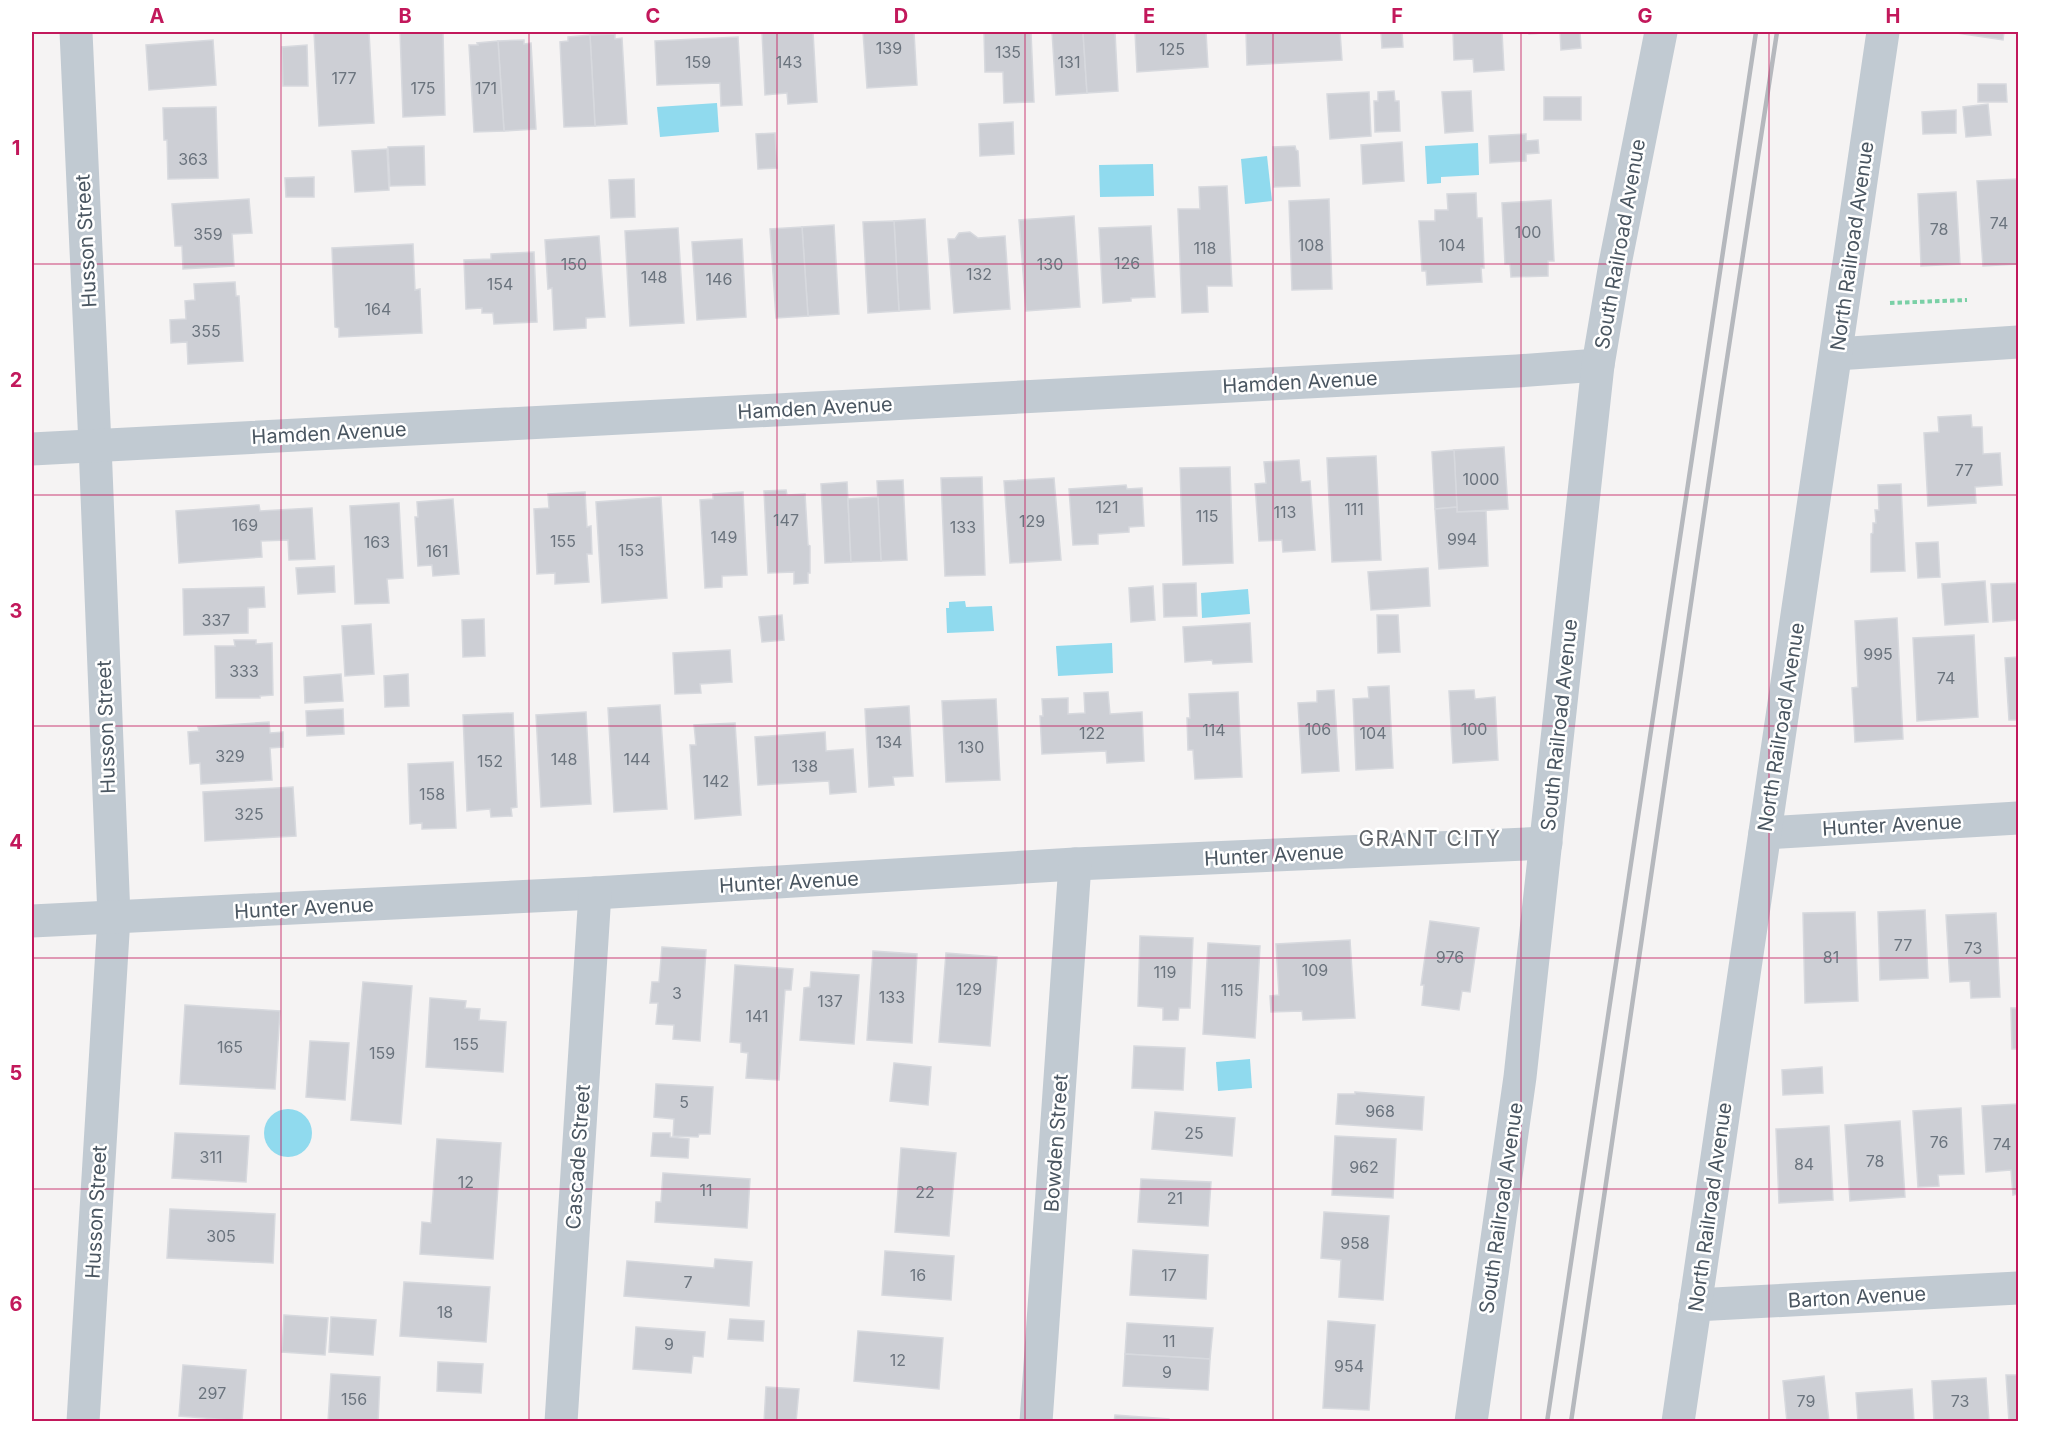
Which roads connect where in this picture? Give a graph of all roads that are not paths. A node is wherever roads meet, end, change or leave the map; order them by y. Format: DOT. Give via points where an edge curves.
graph roads {
  1 [pos="75,32"];
  2 [pos="1661,32"];
  3 [pos="1883,32"];
  4 [pos="2019,342"];
  5 [pos="1836,354"];
  6 [pos="1598,365"];
  7 [pos="95,446"];
  8 [pos="32,449"];
  9 [pos="2019,818"];
  10 [pos="1765,833"];
  11 [pos="1546,843"];
  12 [pos="1075,864"];
  13 [pos="595,893"];
  14 [pos="114,917"];
  15 [pos="32,921"];
  16 [pos="2019,1288"];
  17 [pos="1695,1305"];
  18 [pos="83,1422"];
  19 [pos="561,1422"];
  20 [pos="1036,1422"];
  21 [pos="1471,1422"];
  22 [pos="1678,1422"];
  1 -- 7 [label="street, Husson Street"];
  2 -- 6 [label="street, South Railroad Avenue"];
  3 -- 5 [label="street, North Railroad Avenue"];
  4 -- 5 [label="street"];
  5 -- 10 [label="street, North Railroad Avenue"];
  6 -- 7 [label="street, Hamden Avenue"];
  6 -- 11 [label="street, South Railroad Avenue"];
  7 -- 8 [label="street, Hamden Avenue"];
  7 -- 14 [label="street, Husson Street"];
  9 -- 10 [label="street, Hunter Avenue"];
  10 -- 17 [label="street, North Railroad Avenue"];
  11 -- 12 [label="street, Hunter Avenue"];
  11 -- 21 [label="street, South Railroad Avenue" via="1520,1077"];
  12 -- 13 [label="street, Hunter Avenue"];
  12 -- 20 [label="street, Bowden Street"];
  13 -- 14 [label="street, Hunter Avenue"];
  13 -- 19 [label="street, Cascade Street"];
  14 -- 15 [label="street, Hunter Avenue"];
  14 -- 18 [label="street, Husson Street"];
  16 -- 17 [label="street, Barton Avenue"];
  17 -- 22 [label="street, North Railroad Avenue"];
}
